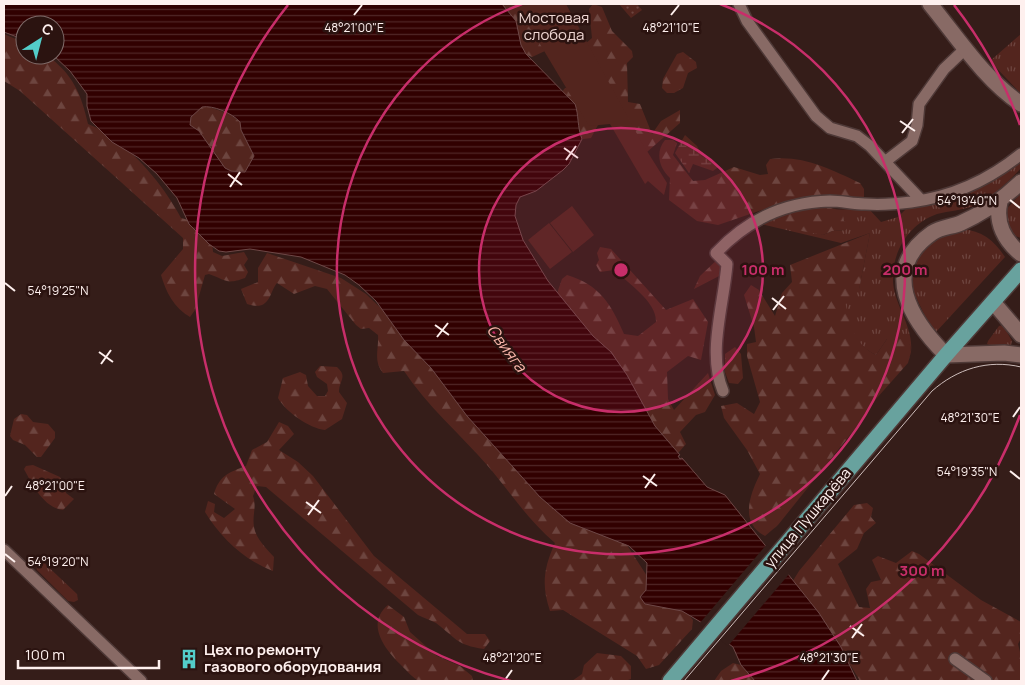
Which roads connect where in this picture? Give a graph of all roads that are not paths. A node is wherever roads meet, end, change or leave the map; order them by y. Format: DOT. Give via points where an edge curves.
graph roads {
  1 [pos="739,4"];
  2 [pos="930,4"];
  3 [pos="966,48"];
  4 [pos="1021,104"];
  5 [pos="1021,154"];
  6 [pos="886,161"];
  7 [pos="1021,182"];
  8 [pos="922,200"];
  9 [pos="1000,202"];
  10 [pos="1021,254"];
  11 [pos="1021,270"];
  12 [pos="993,302"];
  13 [pos="1021,335"];
  14 [pos="946,355"];
  15 [pos="1021,355"];
  16 [pos="723,391"];
  17 [pos="4,550"];
  18 [pos="955,659"];
  19 [pos="141,681"];
  20 [pos="670,681"];
  21 [pos="986,681"];
  1 -- 6 [label="street" via="747,21 816,116 830,128 858,136"];
  2 -- 3 [label="street"];
  3 -- 4 [label="street" via="1007,94"];
  3 -- 6 [label="street" via="944,69 919,104 912,141"];
  5 -- 8 [label="street" via="1000,171 974,184"];
  6 -- 8 [label="street"];
  7 -- 9 [label="street"];
  8 -- 16 [label="street" via="866,204 830,201 788,208 759,218 731,237 716,253 726,264 717,348 719,381"];
  9 -- 10 [label="street" via="998,220 1008,240"];
  9 -- 14 [label="street" via="960,224 934,231 909,259 904,284 910,307 925,334"];
  11 -- 12 [label="main road, улица Пушкарёва"];
  12 -- 13 [label="street"];
  12 -- 14 [label="main road, улица Пушкарёва"];
  14 -- 15 [label="street"];
  14 -- 20 [label="main road, улица Пушкарёва"];
  17 -- 19 [label="street"];
  18 -- 21 [label="street"];
}
